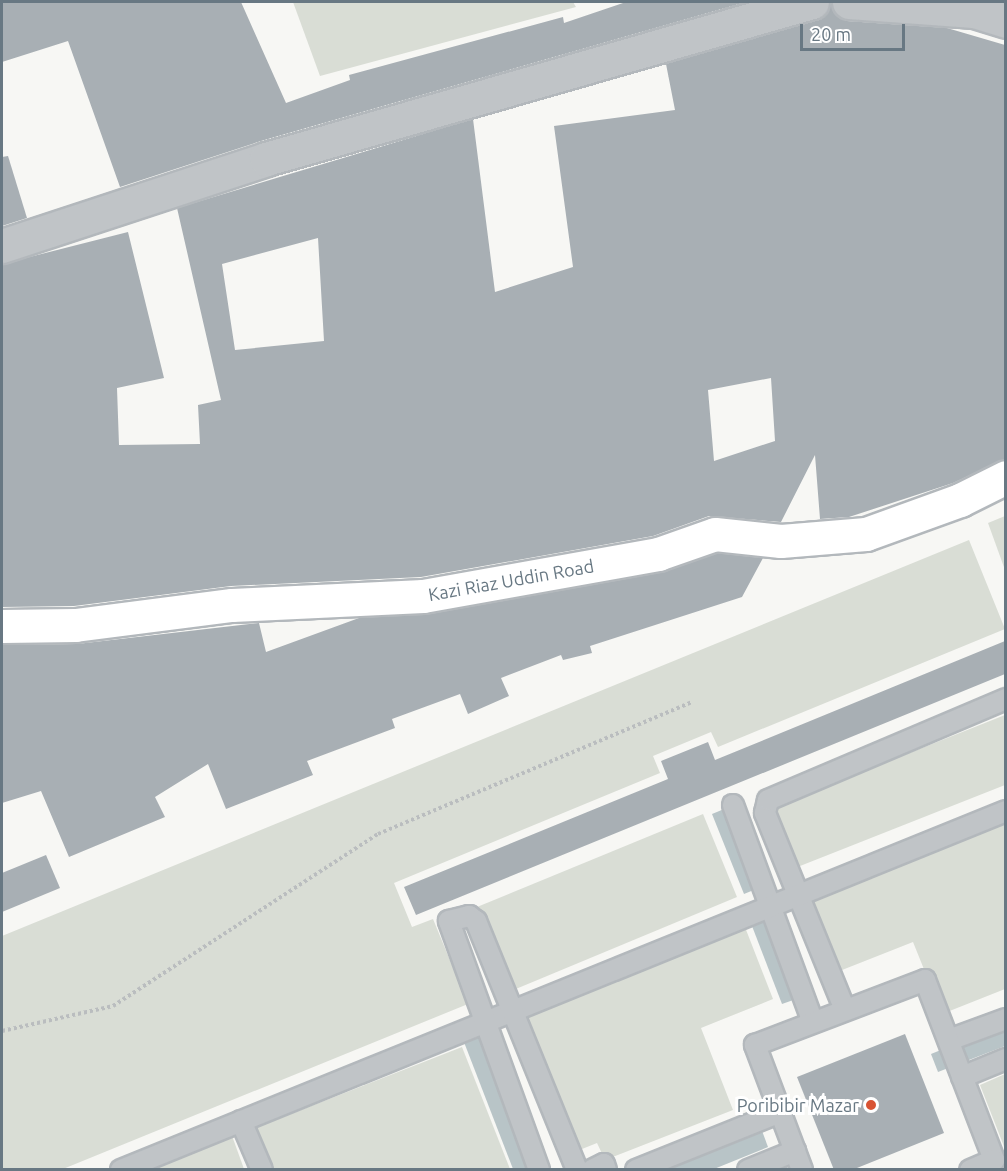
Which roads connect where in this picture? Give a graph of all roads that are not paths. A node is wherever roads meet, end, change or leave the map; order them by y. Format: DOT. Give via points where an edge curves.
graph roads {
  1 [pos="812,2"];
  2 [pos="849,2"];
  3 [pos="1005,21"];
  4 [pos="2,246"];
  5 [pos="1005,477"];
  6 [pos="2,626"];
  7 [pos="1005,699"];
  8 [pos="733,805"];
  9 [pos="1005,811"];
  10 [pos="799,895"];
  11 [pos="771,906"];
  12 [pos="845,1010"];
  13 [pos="513,1011"];
  14 [pos="1005,1019"];
  15 [pos="813,1022"];
  16 [pos="484,1023"];
  17 [pos="950,1040"];
  18 [pos="1005,1059"];
  19 [pos="962,1077"];
  20 [pos="780,1112"];
  21 [pos="241,1121"];
  22 [pos="795,1151"];
  23 [pos="122,1170"];
  24 [pos="262,1170"];
  25 [pos="539,1170"];
  26 [pos="577,1170"];
  27 [pos="592,1170"];
  28 [pos="606,1170"];
  29 [pos="636,1170"];
  30 [pos="748,1170"];
  31 [pos="802,1170"];
  32 [pos="969,1170"];
  1 -- 4 [label="street" via="287,152"];
  2 -- 3 [label="street" via="974,11"];
  5 -- 6 [label="street, Kazi Riaz Uddin Road" via="960,500 866,534 781,541 715,534 658,554 423,596 232,605 75,625"];
  7 -- 10 [label="lane" via="768,800 765,813"];
  8 -- 11 [label="lane"];
  9 -- 10 [label="lane"];
  10 -- 11 [label="lane"];
  10 -- 12 [label="lane"];
  11 -- 13 [label="lane"];
  11 -- 15 [label="lane"];
  12 -- 15 [label="lane"];
  12 -- 17 [label="lane" via="925,980"];
  13 -- 16 [label="lane"];
  13 -- 16 [label="lane" via="476,921 469,916 449,921"];
  13 -- 26 [label="lane"];
  14 -- 17 [label="lane"];
  15 -- 20 [label="lane" via="754,1045"];
  16 -- 21 [label="lane"];
  16 -- 25 [label="lane"];
  17 -- 19 [label="lane"];
  18 -- 19 [label="lane"];
  19 -- 32 [label="lane" via="994,1160"];
  20 -- 22 [label="lane"];
  20 -- 29 [label="lane"];
  21 -- 23 [label="lane"];
  21 -- 24 [label="lane"];
  22 -- 30 [label="lane"];
  22 -- 31 [label="lane"];
  27 -- 28 [label="lane" via="604,1164"];
}
